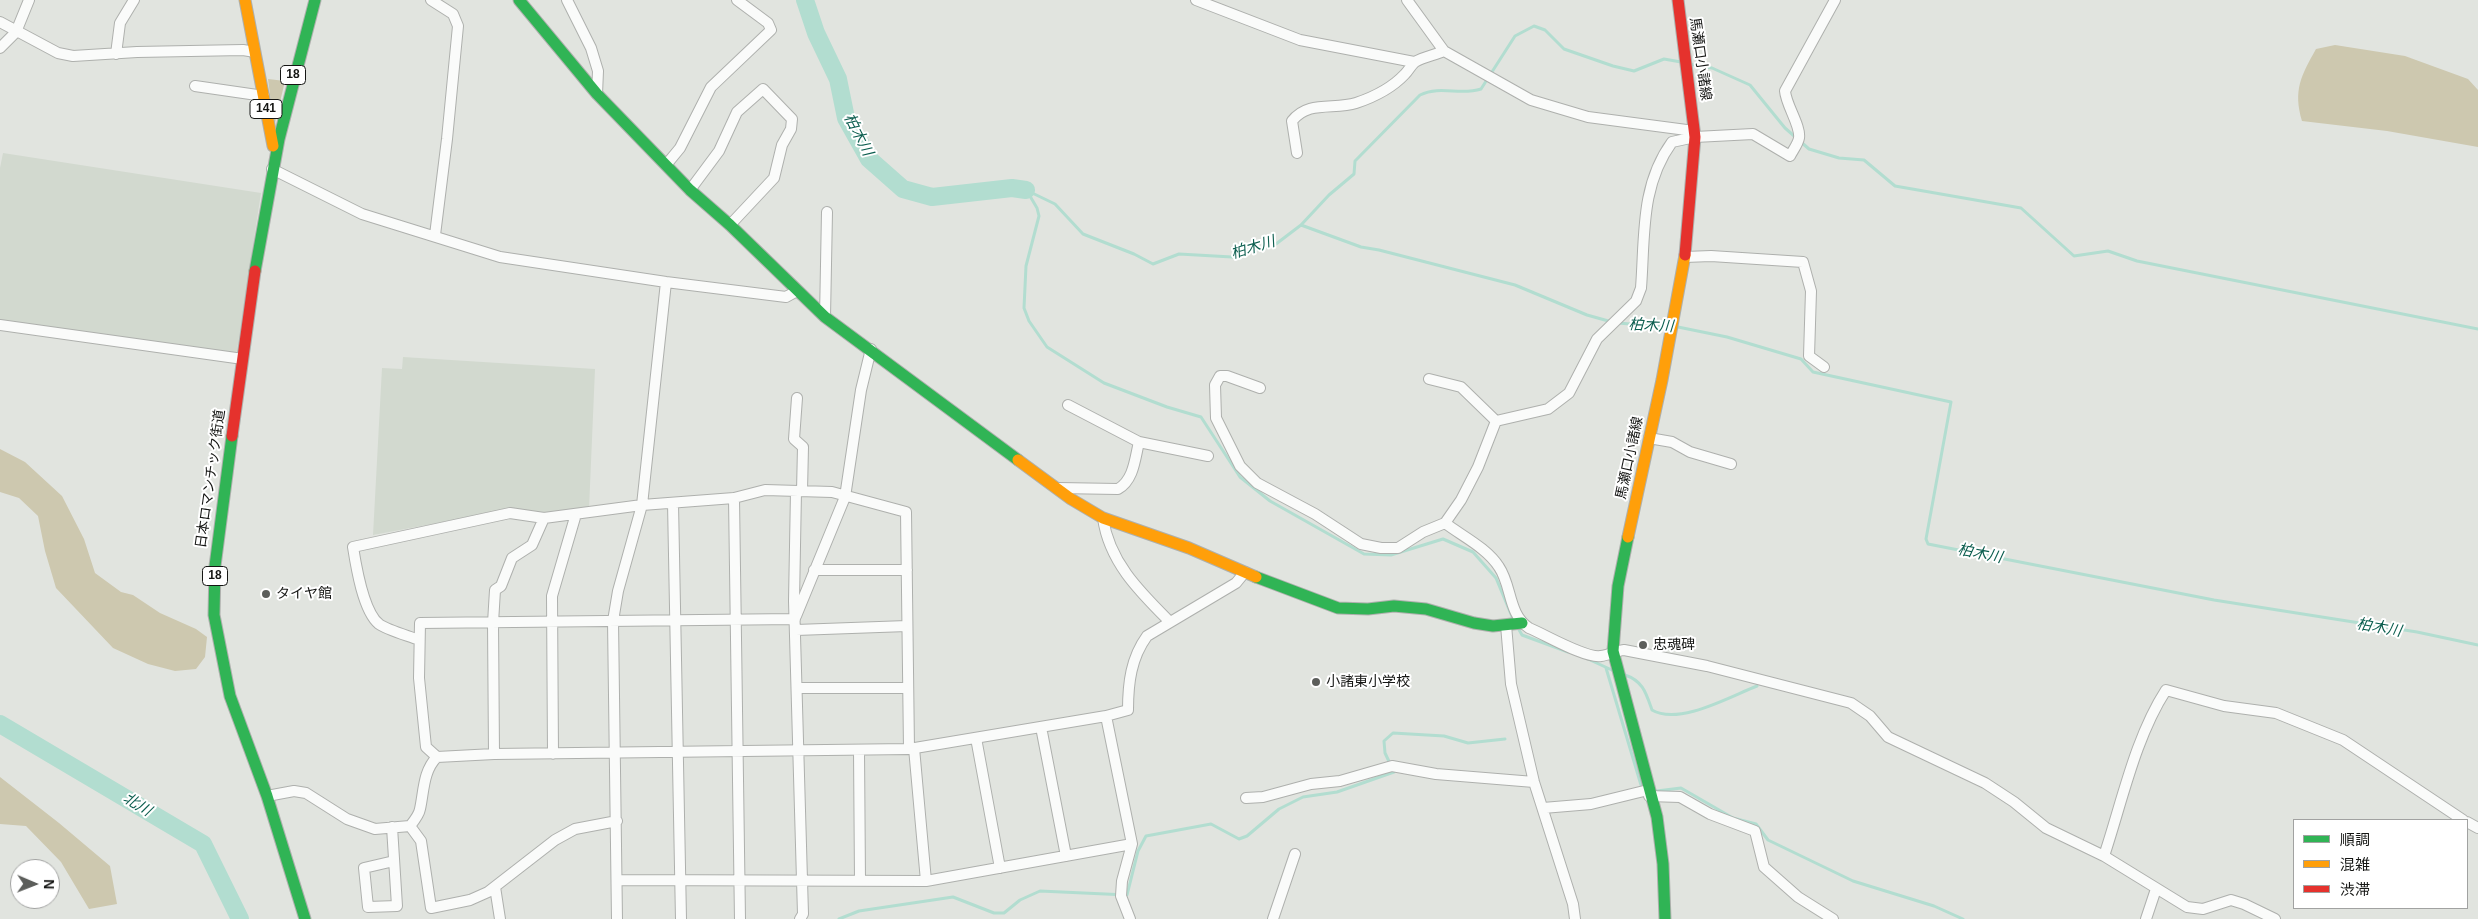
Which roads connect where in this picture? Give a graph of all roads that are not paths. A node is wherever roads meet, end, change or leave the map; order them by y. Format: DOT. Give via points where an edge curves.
graph roads {
  1 [pos="29,0"];
  2 [pos="134,0"];
  3 [pos="245,0"];
  4 [pos="315,0"];
  5 [pos="431,0"];
  6 [pos="519,0"];
  7 [pos="567,0"];
  8 [pos="737,0"];
  9 [pos="1196,0"];
  10 [pos="1407,0"];
  11 [pos="1678,0"];
  12 [pos="1835,0"];
  13 [pos="0,22"];
  14 [pos="16,32"];
  15 [pos="0,48"];
  16 [pos="1444,51"];
  17 [pos="255,52"];
  18 [pos="116,54"];
  19 [pos="1414,62"];
  20 [pos="296,64"];
  21 [pos="258,66"];
  22 [pos="195,86"];
  23 [pos="597,94"];
  24 [pos="264,96"];
  25 [pos="1694,134"];
  26 [pos="274,152"];
  27 [pos="1297,153"];
  28 [pos="666,165"];
  29 [pos="272,169"];
  30 [pos="690,190"];
  31 [pos="827,212"];
  32 [pos="730,225"];
  33 [pos="435,235"];
  34 [pos="1685,256"];
  35 [pos="666,282"];
  36 [pos="797,291"];
  37 [pos="826,317"];
  38 [pos="0,325"];
  39 [pos="871,349"];
  40 [pos="243,359"];
  41 [pos="1824,366"];
  42 [pos="1429,379"];
  43 [pos="1260,388"];
  44 [pos="797,398"];
  45 [pos="1068,405"];
  46 [pos="1496,421"];
  47 [pos="1649,438"];
  48 [pos="1139,442"];
  49 [pos="1208,456"];
  50 [pos="1731,464"];
  51 [pos="1058,488"];
  52 [pos="799,491"];
  53 [pos="845,497"];
  54 [pos="734,498"];
  55 [pos="673,503"];
  56 [pos="642,505"];
  57 [pos="576,514"];
  58 [pos="544,518"];
  59 [pos="1103,518"];
  60 [pos="1445,524"];
  61 [pos="814,570"];
  62 [pos="907,570"];
  63 [pos="1245,572"];
  64 [pos="675,620"];
  65 [pos="736,620"];
  66 [pos="613,621"];
  67 [pos="552,622"];
  68 [pos="1170,622"];
  69 [pos="493,623"];
  70 [pos="1522,623"];
  71 [pos="795,624"];
  72 [pos="1506,625"];
  73 [pos="907,626"];
  74 [pos="419,640"];
  75 [pos="1613,651"];
  76 [pos="797,688"];
  77 [pos="908,688"];
  78 [pos="1106,716"];
  79 [pos="1041,727"];
  80 [pos="976,738"];
  81 [pos="911,749"];
  82 [pos="859,751"];
  83 [pos="799,752"];
  84 [pos="678,753"];
  85 [pos="738,753"];
  86 [pos="494,754"];
  87 [pos="553,754"];
  88 [pos="616,754"];
  89 [pos="437,757"];
  90 [pos="1534,782"];
  91 [pos="1649,793"];
  92 [pos="267,796"];
  93 [pos="1246,798"];
  94 [pos="1543,808"];
  95 [pos="2462,819"];
  96 [pos="617,822"];
  97 [pos="410,826"];
  98 [pos="392,827"];
  99 [pos="1132,844"];
  100 [pos="1295,854"];
  101 [pos="1066,856"];
  102 [pos="2104,856"];
  103 [pos="394,861"];
  104 [pos="1000,868"];
  105 [pos="617,880"];
  106 [pos="681,880"];
  107 [pos="740,880"];
  108 [pos="802,880"];
  109 [pos="860,881"];
  110 [pos="926,881"];
  111 [pos="495,887"];
  112 [pos="2156,889"];
  113 [pos="305,919"];
  114 [pos="500,919"];
  115 [pos="617,919"];
  116 [pos="682,919"];
  117 [pos="740,919"];
  118 [pos="800,919"];
  119 [pos="1130,919"];
  120 [pos="1273,919"];
  121 [pos="1575,919"];
  122 [pos="1665,919"];
  123 [pos="1833,919"];
  124 [pos="2146,919"];
  125 [pos="2275,919"];
  1 -- 14 [label="street"];
  2 -- 18 [label="street" via="120,23"];
  3 -- 17 [label="main road, 141"];
  4 -- 20 [label="main road, 18"];
  5 -- 33 [label="street" via="453,14 458,26"];
  6 -- 23 [label="main road"];
  7 -- 23 [label="street" via="591,48 598,71"];
  8 -- 28 [label="street" via="768,23 771,30 711,87 680,148"];
  9 -- 19 [label="street" via="1300,40"];
  10 -- 16 [label="street"];
  11 -- 25 [label="main road, 馬瀬口小諸線"];
  12 -- 25 [label="street" via="1785,91 1799,132 1790,156 1753,134"];
  13 -- 14 [label="street"];
  14 -- 15 [label="street"];
  14 -- 18 [label="street" via="58,53 73,56"];
  16 -- 19 [label="street"];
  16 -- 25 [label="street" via="1531,100 1588,118"];
  17 -- 18 [label="street"];
  17 -- 21 [label="main road, 141"];
  19 -- 27 [label="street" via="1406,74 1371,98 1346,106 1308,108 1297,114 1292,121"];
  20 -- 21 [label="main road" via="278,77 267,74"];
  20 -- 26 [label="main road, 18"];
  21 -- 24 [label="main road, 141"];
  22 -- 24 [label="street"];
  23 -- 28 [label="main road"];
  24 -- 26 [label="main road, 141"];
  25 -- 34 [label="main road, 馬瀬口小諸線" via="1695,159"];
  25 -- 46 [label="street" via="1672,142 1654,171 1648,198 1641,288 1636,301 1597,339 1568,393 1548,409"];
  26 -- 29 [label="main road, 日本ロマンチック街道 / 18"];
  28 -- 30 [label="main road"];
  29 -- 33 [label="street" via="362,214"];
  29 -- 40 [label="main road, 日本ロマンチック街道 / 18"];
  30 -- 32 [label="main road"];
  30 -- 32 [label="street" via="719,151 738,112 763,89 792,119 792,130 782,146 774,178"];
  31 -- 37 [label="street"];
  32 -- 36 [label="main road"];
  33 -- 35 [label="street" via="500,257"];
  34 -- 41 [label="street" via="1804,262 1811,290 1809,356"];
  34 -- 47 [label="main road, 馬瀬口小諸線"];
  35 -- 36 [label="street" via="786,297"];
  35 -- 56 [label="street"];
  36 -- 37 [label="main road"];
  37 -- 39 [label="main road"];
  38 -- 40 [label="street"];
  39 -- 51 [label="main road"];
  39 -- 53 [label="street" via="861,390"];
  40 -- 92 [label="main road, 日本ロマンチック街道 / 18" via="215,566 214,615 230,696"];
  42 -- 46 [label="street" via="1461,387"];
  43 -- 60 [label="street" via="1227,376 1220,376 1215,385 1216,418 1240,466 1257,483 1315,514 1361,544 1398,548 1422,532"];
  44 -- 52 [label="street" via="794,439 803,447"];
  45 -- 48 [label="street"];
  46 -- 60 [label="street" via="1478,468"];
  47 -- 50 [label="street" via="1672,442 1690,452"];
  47 -- 75 [label="main road, 馬瀬口小諸線" via="1618,586"];
  48 -- 49 [label="street"];
  48 -- 51 [label="street" via="1131,474 1118,489"];
  51 -- 59 [label="main road"];
  52 -- 53 [label="street" via="832,492"];
  52 -- 54 [label="street" via="765,490"];
  52 -- 71 [label="street"];
  53 -- 61 [label="street"];
  53 -- 62 [label="street" via="906,512"];
  54 -- 55 [label="street"];
  54 -- 65 [label="street"];
  55 -- 56 [label="street"];
  55 -- 64 [label="street"];
  56 -- 57 [label="street"];
  56 -- 66 [label="street"];
  57 -- 58 [label="street"];
  57 -- 67 [label="street" via="552,596"];
  58 -- 69 [label="street" via="532,545 512,558 502,586 495,590"];
  58 -- 74 [label="street" via="510,513 353,547 369,609 379,624"];
  59 -- 63 [label="main road"];
  59 -- 68 [label="street" via="1106,536 1122,569"];
  60 -- 70 [label="street" via="1487,554 1499,567"];
  61 -- 62 [label="street"];
  61 -- 71 [label="street"];
  62 -- 73 [label="street"];
  63 -- 68 [label="street" via="1236,583"];
  63 -- 72 [label="main road" via="1338,608 1394,606 1426,609 1474,624"];
  64 -- 65 [label="street"];
  64 -- 66 [label="street"];
  64 -- 84 [label="street"];
  65 -- 71 [label="street"];
  65 -- 85 [label="street"];
  66 -- 67 [label="street"];
  66 -- 88 [label="street"];
  67 -- 69 [label="street"];
  67 -- 87 [label="street"];
  68 -- 78 [label="street" via="1147,636 1138,649 1130,680 1128,710"];
  69 -- 74 [label="street" via="420,623"];
  69 -- 86 [label="street"];
  70 -- 72 [label="main road"];
  70 -- 75 [label="street" via="1586,653 1600,656"];
  71 -- 73 [label="street"];
  71 -- 76 [label="street"];
  72 -- 90 [label="street" via="1511,684"];
  73 -- 77 [label="street"];
  74 -- 89 [label="street" via="418,678 426,747"];
  75 -- 91 [label="main road, 馬瀬口小諸線"];
  75 -- 102 [label="street" via="1624,650 1708,666 1851,703 1870,716 1888,737 1985,783 2046,828"];
  76 -- 77 [label="street"];
  76 -- 83 [label="street"];
  77 -- 81 [label="street"];
  78 -- 79 [label="street"];
  78 -- 99 [label="street"];
  79 -- 80 [label="street"];
  79 -- 101 [label="street"];
  80 -- 81 [label="street"];
  80 -- 104 [label="street"];
  81 -- 82 [label="street"];
  81 -- 110 [label="street"];
  82 -- 83 [label="street"];
  82 -- 109 [label="street"];
  83 -- 85 [label="street"];
  83 -- 108 [label="street"];
  84 -- 85 [label="street"];
  84 -- 88 [label="street"];
  84 -- 106 [label="street"];
  85 -- 107 [label="street"];
  86 -- 87 [label="street"];
  86 -- 89 [label="street"];
  87 -- 88 [label="street"];
  88 -- 96 [label="street"];
  89 -- 97 [label="street" via="431,763 424,785 420,812"];
  90 -- 93 [label="street" via="1436,774 1392,766 1340,781"];
  90 -- 94 [label="street"];
  91 -- 94 [label="street" via="1591,804"];
  91 -- 122 [label="main road, 馬瀬口小諸線" via="1663,864"];
  91 -- 123 [label="street" via="1680,797 1710,814 1755,832 1764,867 1798,897"];
  92 -- 98 [label="street" via="306,793 346,819 375,829"];
  92 -- 113 [label="main road, 日本ロマンチック街道 / 18"];
  94 -- 121 [label="street"];
  95 -- 102 [label="street" via="2343,740 2276,713 2224,706 2166,690 2153,709 2140,739"];
  96 -- 105 [label="street"];
  96 -- 111 [label="street" via="575,829 555,840"];
  97 -- 98 [label="street"];
  97 -- 111 [label="street" via="421,841 431,908 470,900"];
  98 -- 103 [label="street"];
  99 -- 101 [label="street"];
  99 -- 119 [label="street" via="1121,896"];
  100 -- 120 [label="street"];
  101 -- 104 [label="street"];
  102 -- 112 [label="street"];
  103 -- 103 [label="street" via="397,906 368,907 364,868"];
  104 -- 110 [label="street"];
  105 -- 106 [label="street"];
  105 -- 115 [label="street"];
  106 -- 107 [label="street"];
  106 -- 116 [label="street"];
  107 -- 108 [label="street"];
  107 -- 117 [label="street"];
  108 -- 109 [label="street"];
  108 -- 118 [label="street" via="803,914"];
  109 -- 110 [label="street"];
  111 -- 114 [label="street"];
  112 -- 124 [label="street"];
  112 -- 125 [label="street" via="2187,907 2203,909 2231,900"];
}
